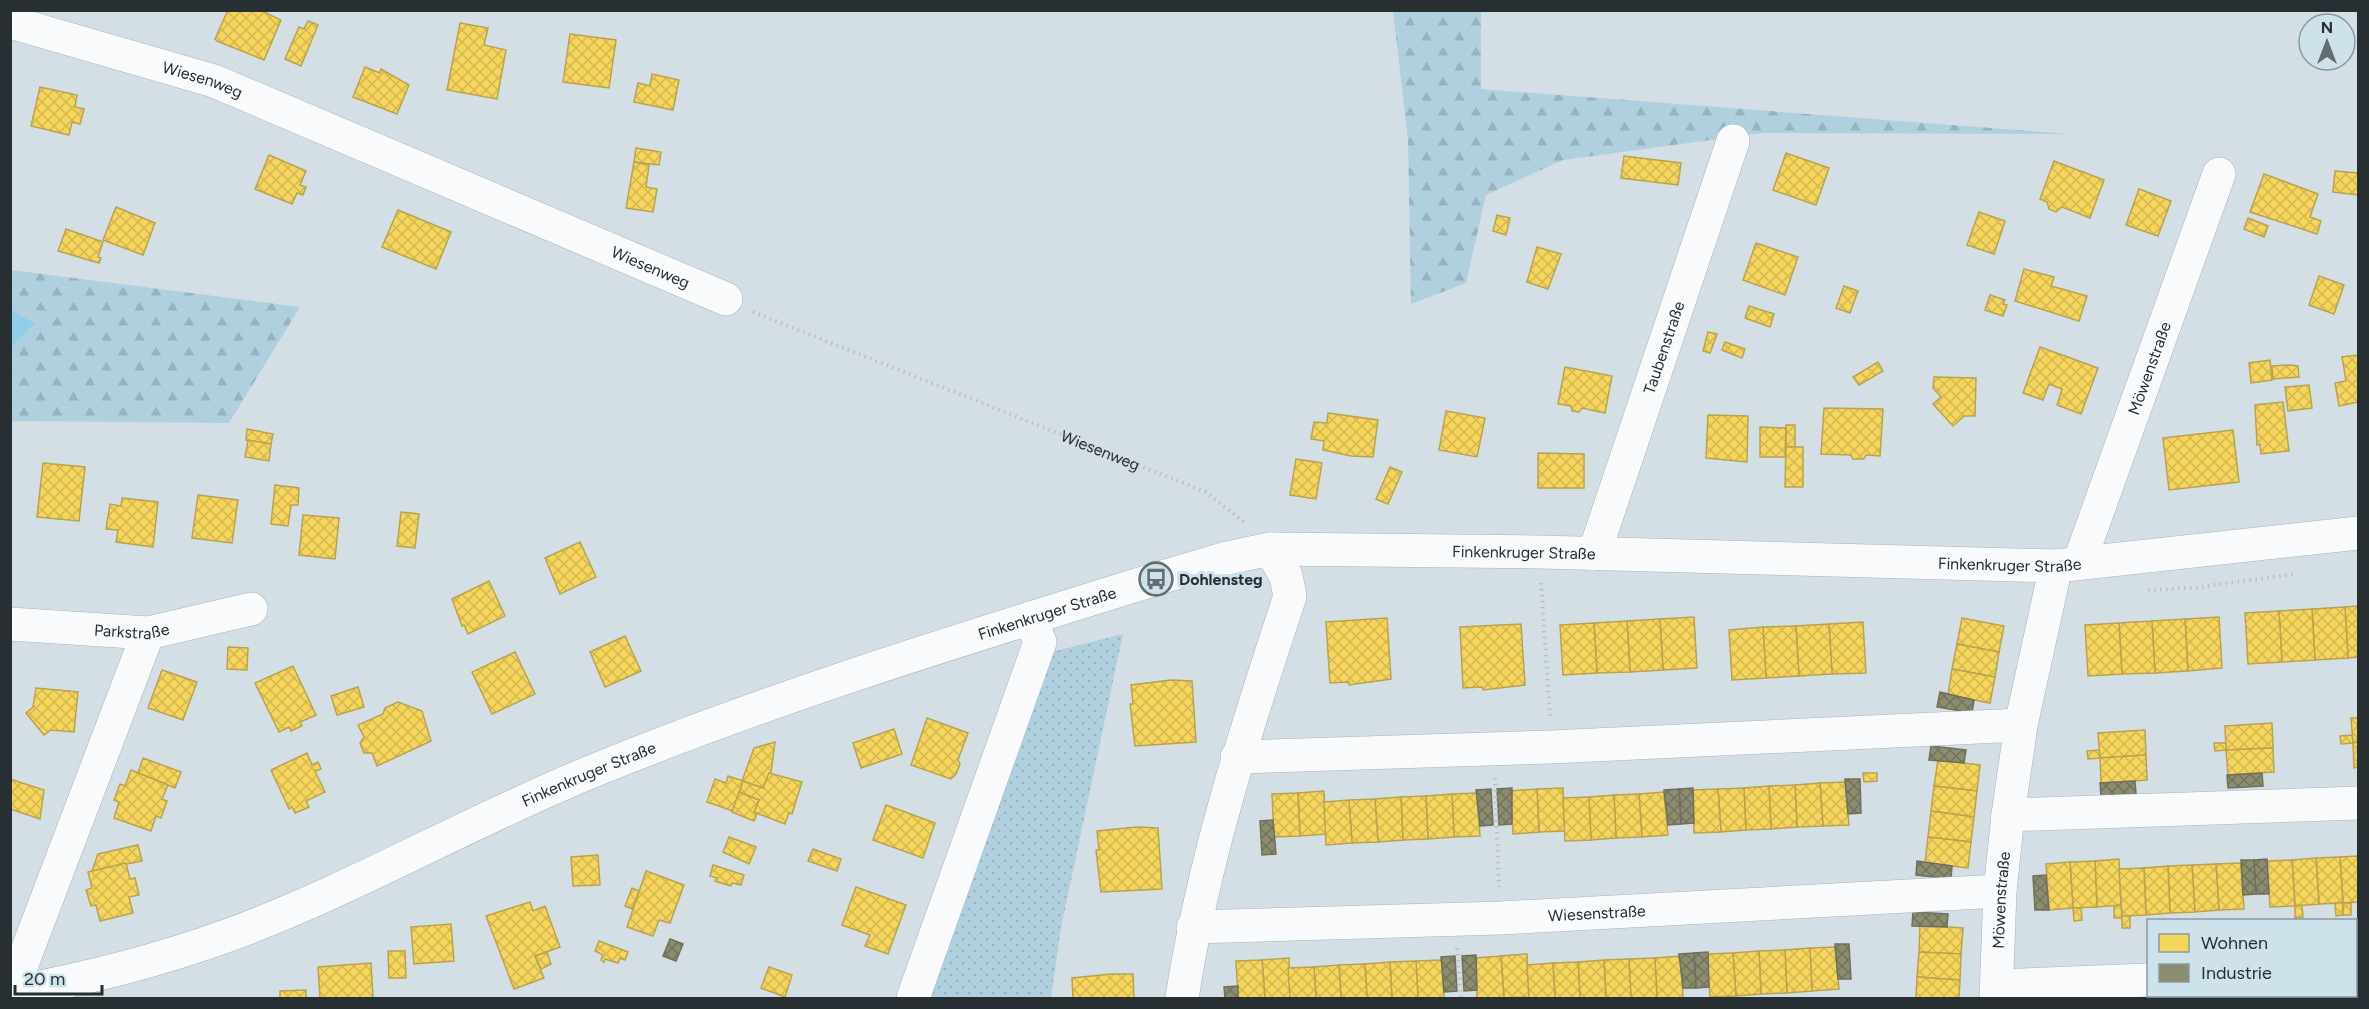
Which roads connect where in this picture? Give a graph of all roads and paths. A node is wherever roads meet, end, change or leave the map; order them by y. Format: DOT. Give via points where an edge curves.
graph roads {
  1 [pos="10,22"];
  2 [pos="1733,141"];
  3 [pos="2219,174"];
  4 [pos="726,299"];
  5 [pos="2358,533"];
  6 [pos="1270,549"];
  7 [pos="1540,552"];
  8 [pos="1594,554"];
  9 [pos="2068,565"];
  10 [pos="251,609"];
  11 [pos="1030,618"];
  12 [pos="10,624"];
  13 [pos="148,633"];
  14 [pos="2021,725"];
  15 [pos="1551,747"];
  16 [pos="1493,748"];
  17 [pos="1237,757"];
  18 [pos="2358,803"];
  19 [pos="2008,815"];
  20 [pos="2000,891"];
  21 [pos="1501,918"];
  22 [pos="1455,920"];
  23 [pos="1193,927"];
  24 [pos="2147,980"];
  25 [pos="1996,992"];
  26 [pos="11,993"];
  27 [pos="913,999"];
  28 [pos="1182,999"];
  29 [pos="1461,999"];
  1 -- 4 [label="street, Wiesenweg" via="214,81"];
  2 -- 8 [label="street, Taubenstraße"];
  3 -- 9 [label="street, Möwenstraße"];
  4 -- 6 [label="path, Wiesenweg" via="1206,492 1247,524"];
  5 -- 9 [label="street, Finkenkruger Straße"];
  6 -- 7 [label="street, Finkenkruger Straße"];
  6 -- 11 [label="street, Finkenkruger Straße" via="1223,559"];
  6 -- 17 [label="street" via="1286,576 1290,597"];
  7 -- 8 [label="street, Finkenkruger Straße"];
  7 -- 15 [label="path"];
  8 -- 9 [label="street, Finkenkruger Straße"];
  9 -- 14 [label="street, Möwenstraße"];
  10 -- 13 [label="street, Parkstraße"];
  11 -- 26 [label="street, Finkenkruger Straße" via="725,718 589,772 229,935 78,981"];
  11 -- 27 [label="street" via="1040,642"];
  12 -- 13 [label="street, Parkstraße"];
  13 -- 26 [label="street"];
  14 -- 15 [label="street"];
  14 -- 19 [label="street, Möwenstraße"];
  15 -- 16 [label="street"];
  16 -- 17 [label="street"];
  16 -- 21 [label="path"];
  17 -- 23 [label="street"];
  18 -- 19 [label="street"];
  19 -- 20 [label="street, Möwenstraße"];
  20 -- 21 [label="street, Wiesenstraße"];
  20 -- 25 [label="street, Möwenstraße"];
  21 -- 22 [label="street, Wiesenstraße"];
  22 -- 23 [label="street, Wiesenstraße"];
  22 -- 29 [label="path"];
  23 -- 28 [label="street"];
  24 -- 25 [label="street, Möwenstraße"];
}
